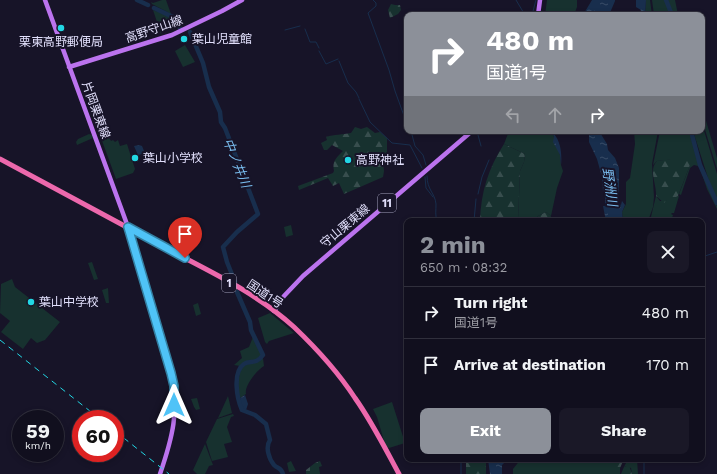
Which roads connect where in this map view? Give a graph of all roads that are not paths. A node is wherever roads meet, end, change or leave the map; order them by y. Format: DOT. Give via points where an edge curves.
graph roads {
  1 [pos="45,0"];
  2 [pos="242,0"];
  3 [pos="540,0"];
  4 [pos="538,12"];
  5 [pos="69,66"];
  6 [pos="468,134"];
  7 [pos="0,159"];
  8 [pos="128,227"];
  9 [pos="274,311"];
  10 [pos="160,474"];
  11 [pos="399,474"];
  1 -- 5 [label="main road, 片岡栗東線"];
  2 -- 5 [label="main road, 高野守山線" via="172,35"];
  3 -- 4 [label="main road"];
  5 -- 8 [label="main road, 片岡栗東線"];
  6 -- 9 [label="main road, 守山栗東線 / 11" via="302,276"];
  7 -- 8 [label="highway, 国道1号 / 1"];
  8 -- 9 [label="highway, 国道1号 / 1" via="223,279"];
  8 -- 10 [label="main road, 片岡栗東線" via="174,386 174,429"];
  9 -- 11 [label="highway, 国道1号 / 1" via="309,343 337,374 366,414"];
}
